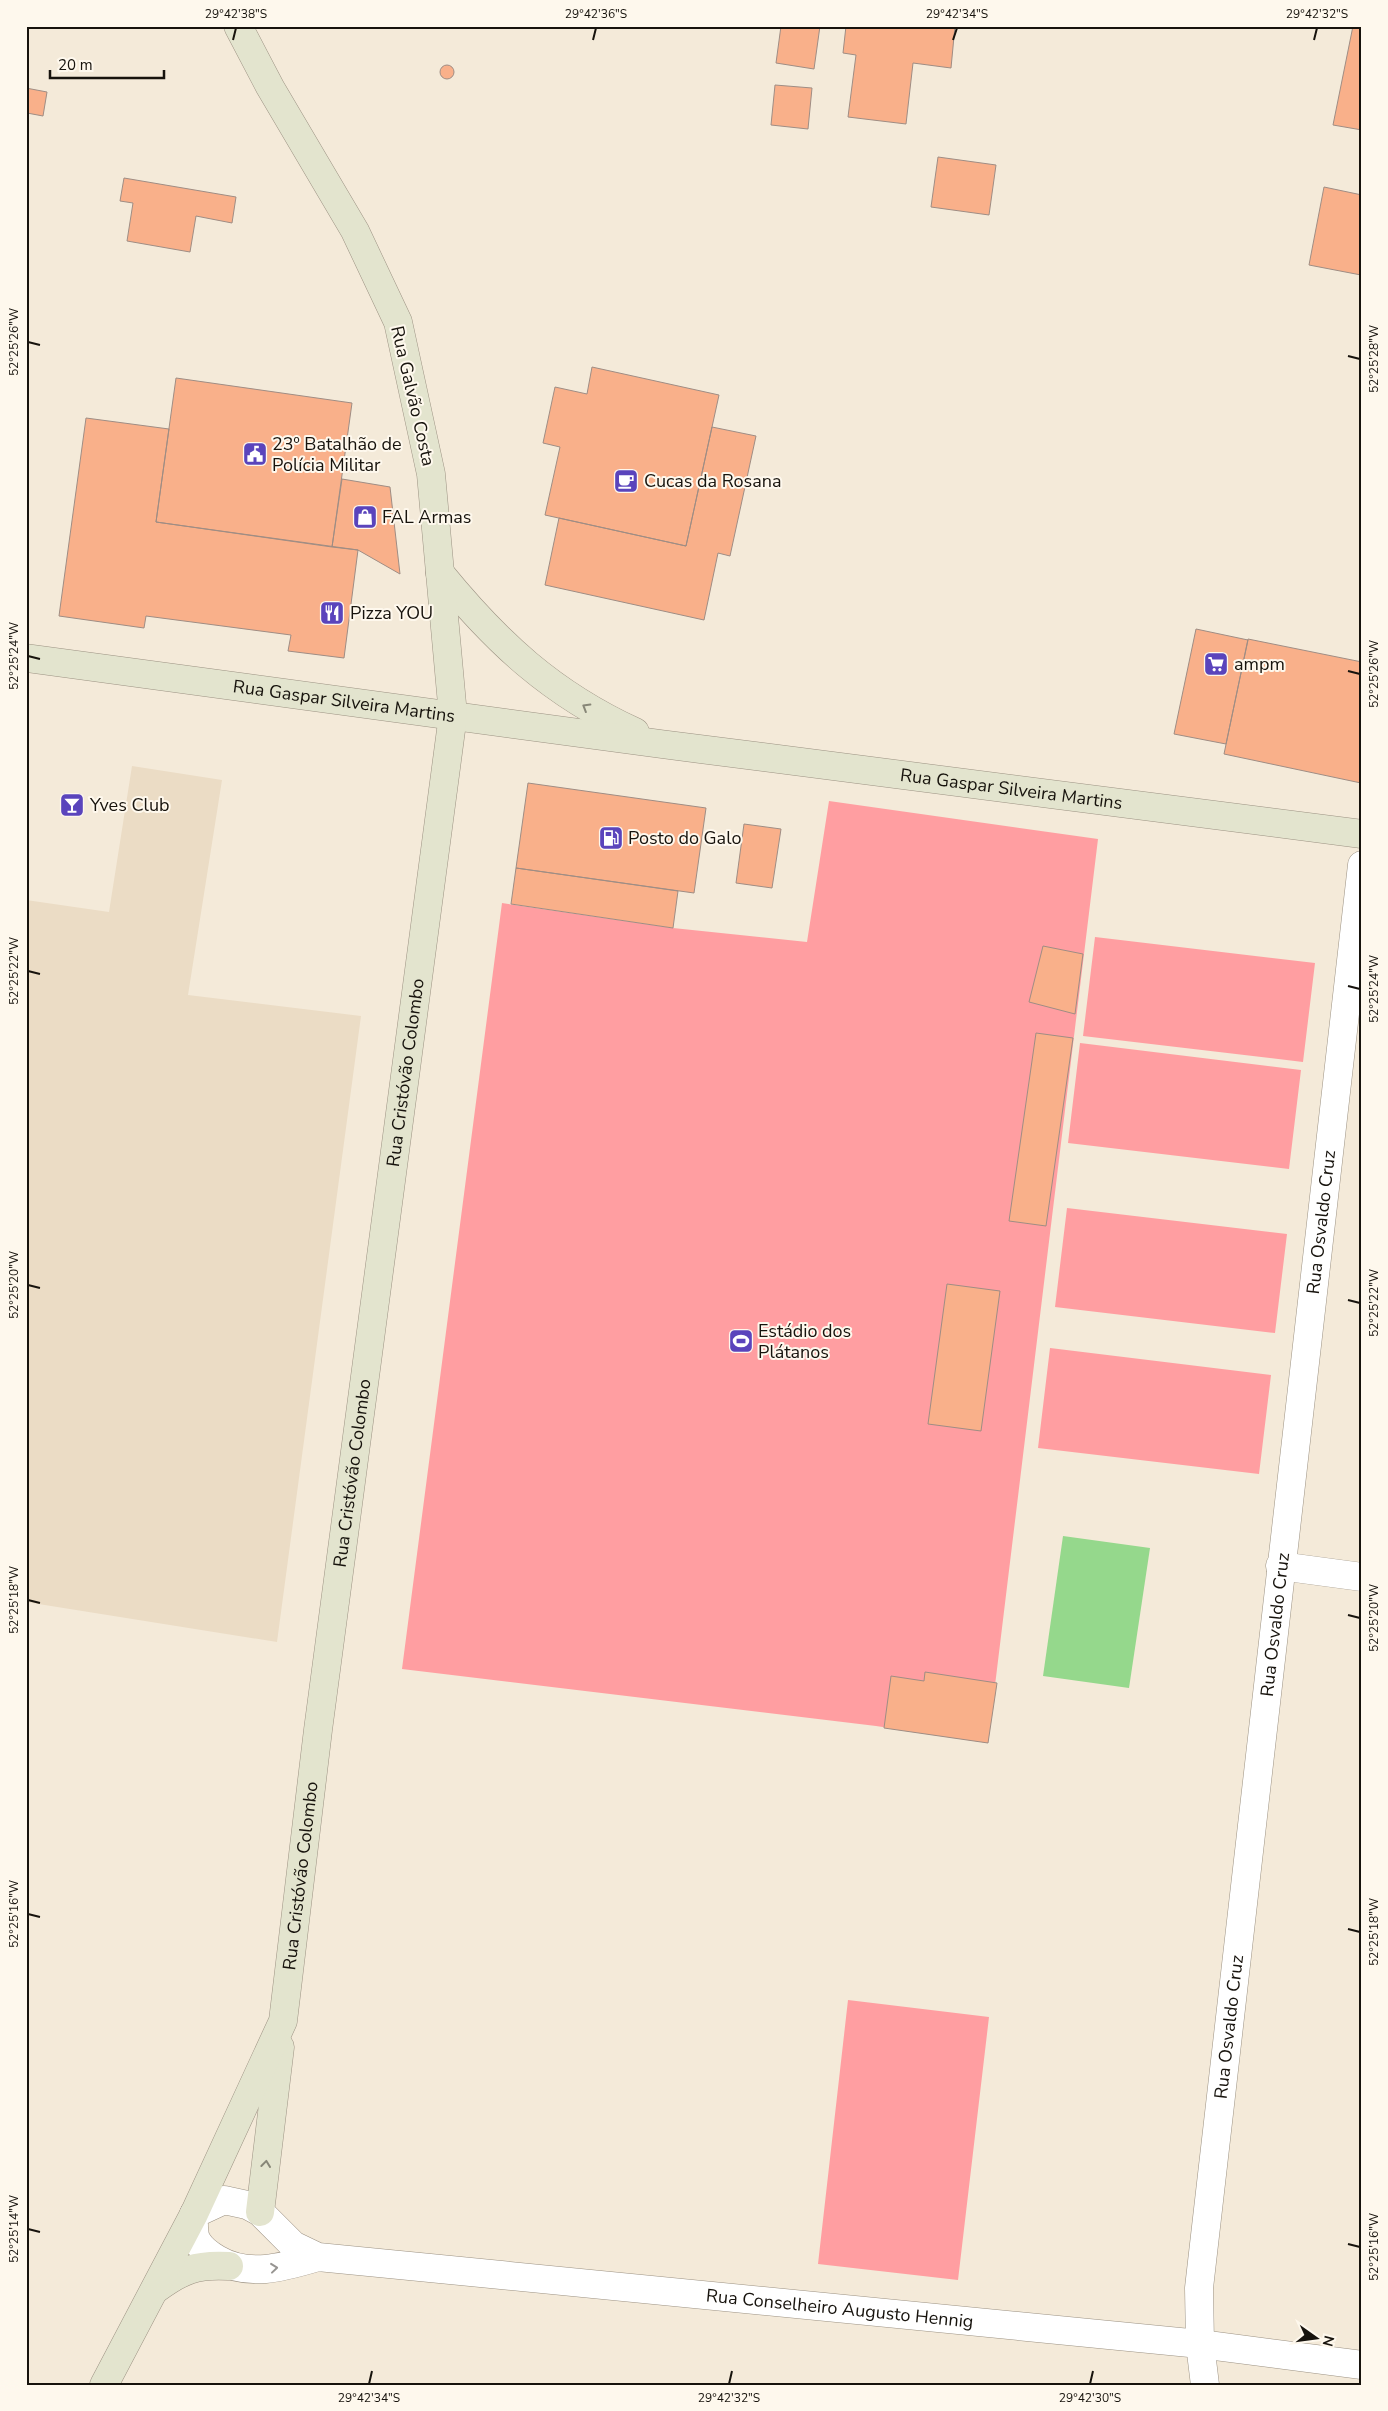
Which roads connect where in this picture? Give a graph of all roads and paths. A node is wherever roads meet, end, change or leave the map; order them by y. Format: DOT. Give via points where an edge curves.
graph roads {
  1 [pos="238,26"];
  2 [pos="440,573"];
  3 [pos="26,658"];
  4 [pos="453,716"];
  5 [pos="662,744"];
  6 [pos="1362,834"];
  7 [pos="1362,865"];
  8 [pos="1280,1566"];
  9 [pos="1362,1576"];
  10 [pos="283,2021"];
  11 [pos="260,2212"];
  12 [pos="194,2214"];
  13 [pos="318,2257"];
  14 [pos="229,2266"];
  15 [pos="156,2289"];
  16 [pos="1200,2344"];
  17 [pos="1362,2365"];
  18 [pos="104,2385"];
  19 [pos="1205,2385"];
  1 -- 2 [label="street, Rua Galvão Costa" via="355,231 398,322 431,474"];
  2 -- 4 [label="street, Rua Galvão Costa"];
  5 -- 2 [label="street, Rua Gaspar Silveira Martins, one-way" via="600,715 546,680 477,618"];
  3 -- 4 [label="street, Rua Gaspar Silveira Martins"];
  4 -- 5 [label="street, Rua Gaspar Silveira Martins"];
  4 -- 10 [label="street, Rua Cristóvão Colombo" via="318,1730"];
  5 -- 6 [label="street, Rua Gaspar Silveira Martins"];
  7 -- 8 [label="street, Rua Osvaldo Cruz"];
  8 -- 9 [label="street"];
  8 -- 16 [label="street, Rua Osvaldo Cruz" via="1199,2288"];
  11 -- 10 [label="street, one-way"];
  10 -- 12 [label="street, Rua Cristóvão Colombo"];
  11 -- 12 [label="street" via="247,2205 224,2200"];
  11 -- 13 [label="street" via="293,2244"];
  12 -- 14 [label="street, Rua Cristóvão Colombo" via="196,2240 210,2255"];
  12 -- 15 [label="street, Rua Cristóvão Colombo"];
  14 -- 13 [label="street, Rua Cristóvão Colombo, one-way" via="256,2270 286,2267"];
  13 -- 16 [label="street, Rua Conselheiro Augusto Hennig"];
  14 -- 15 [label="street" via="194,2267 176,2274"];
  15 -- 18 [label="street, Rua Cristóvão Colombo"];
  16 -- 17 [label="street, Rua Conselheiro Augusto Hennig"];
  16 -- 19 [label="street, Rua Osvaldo Cruz"];
}
